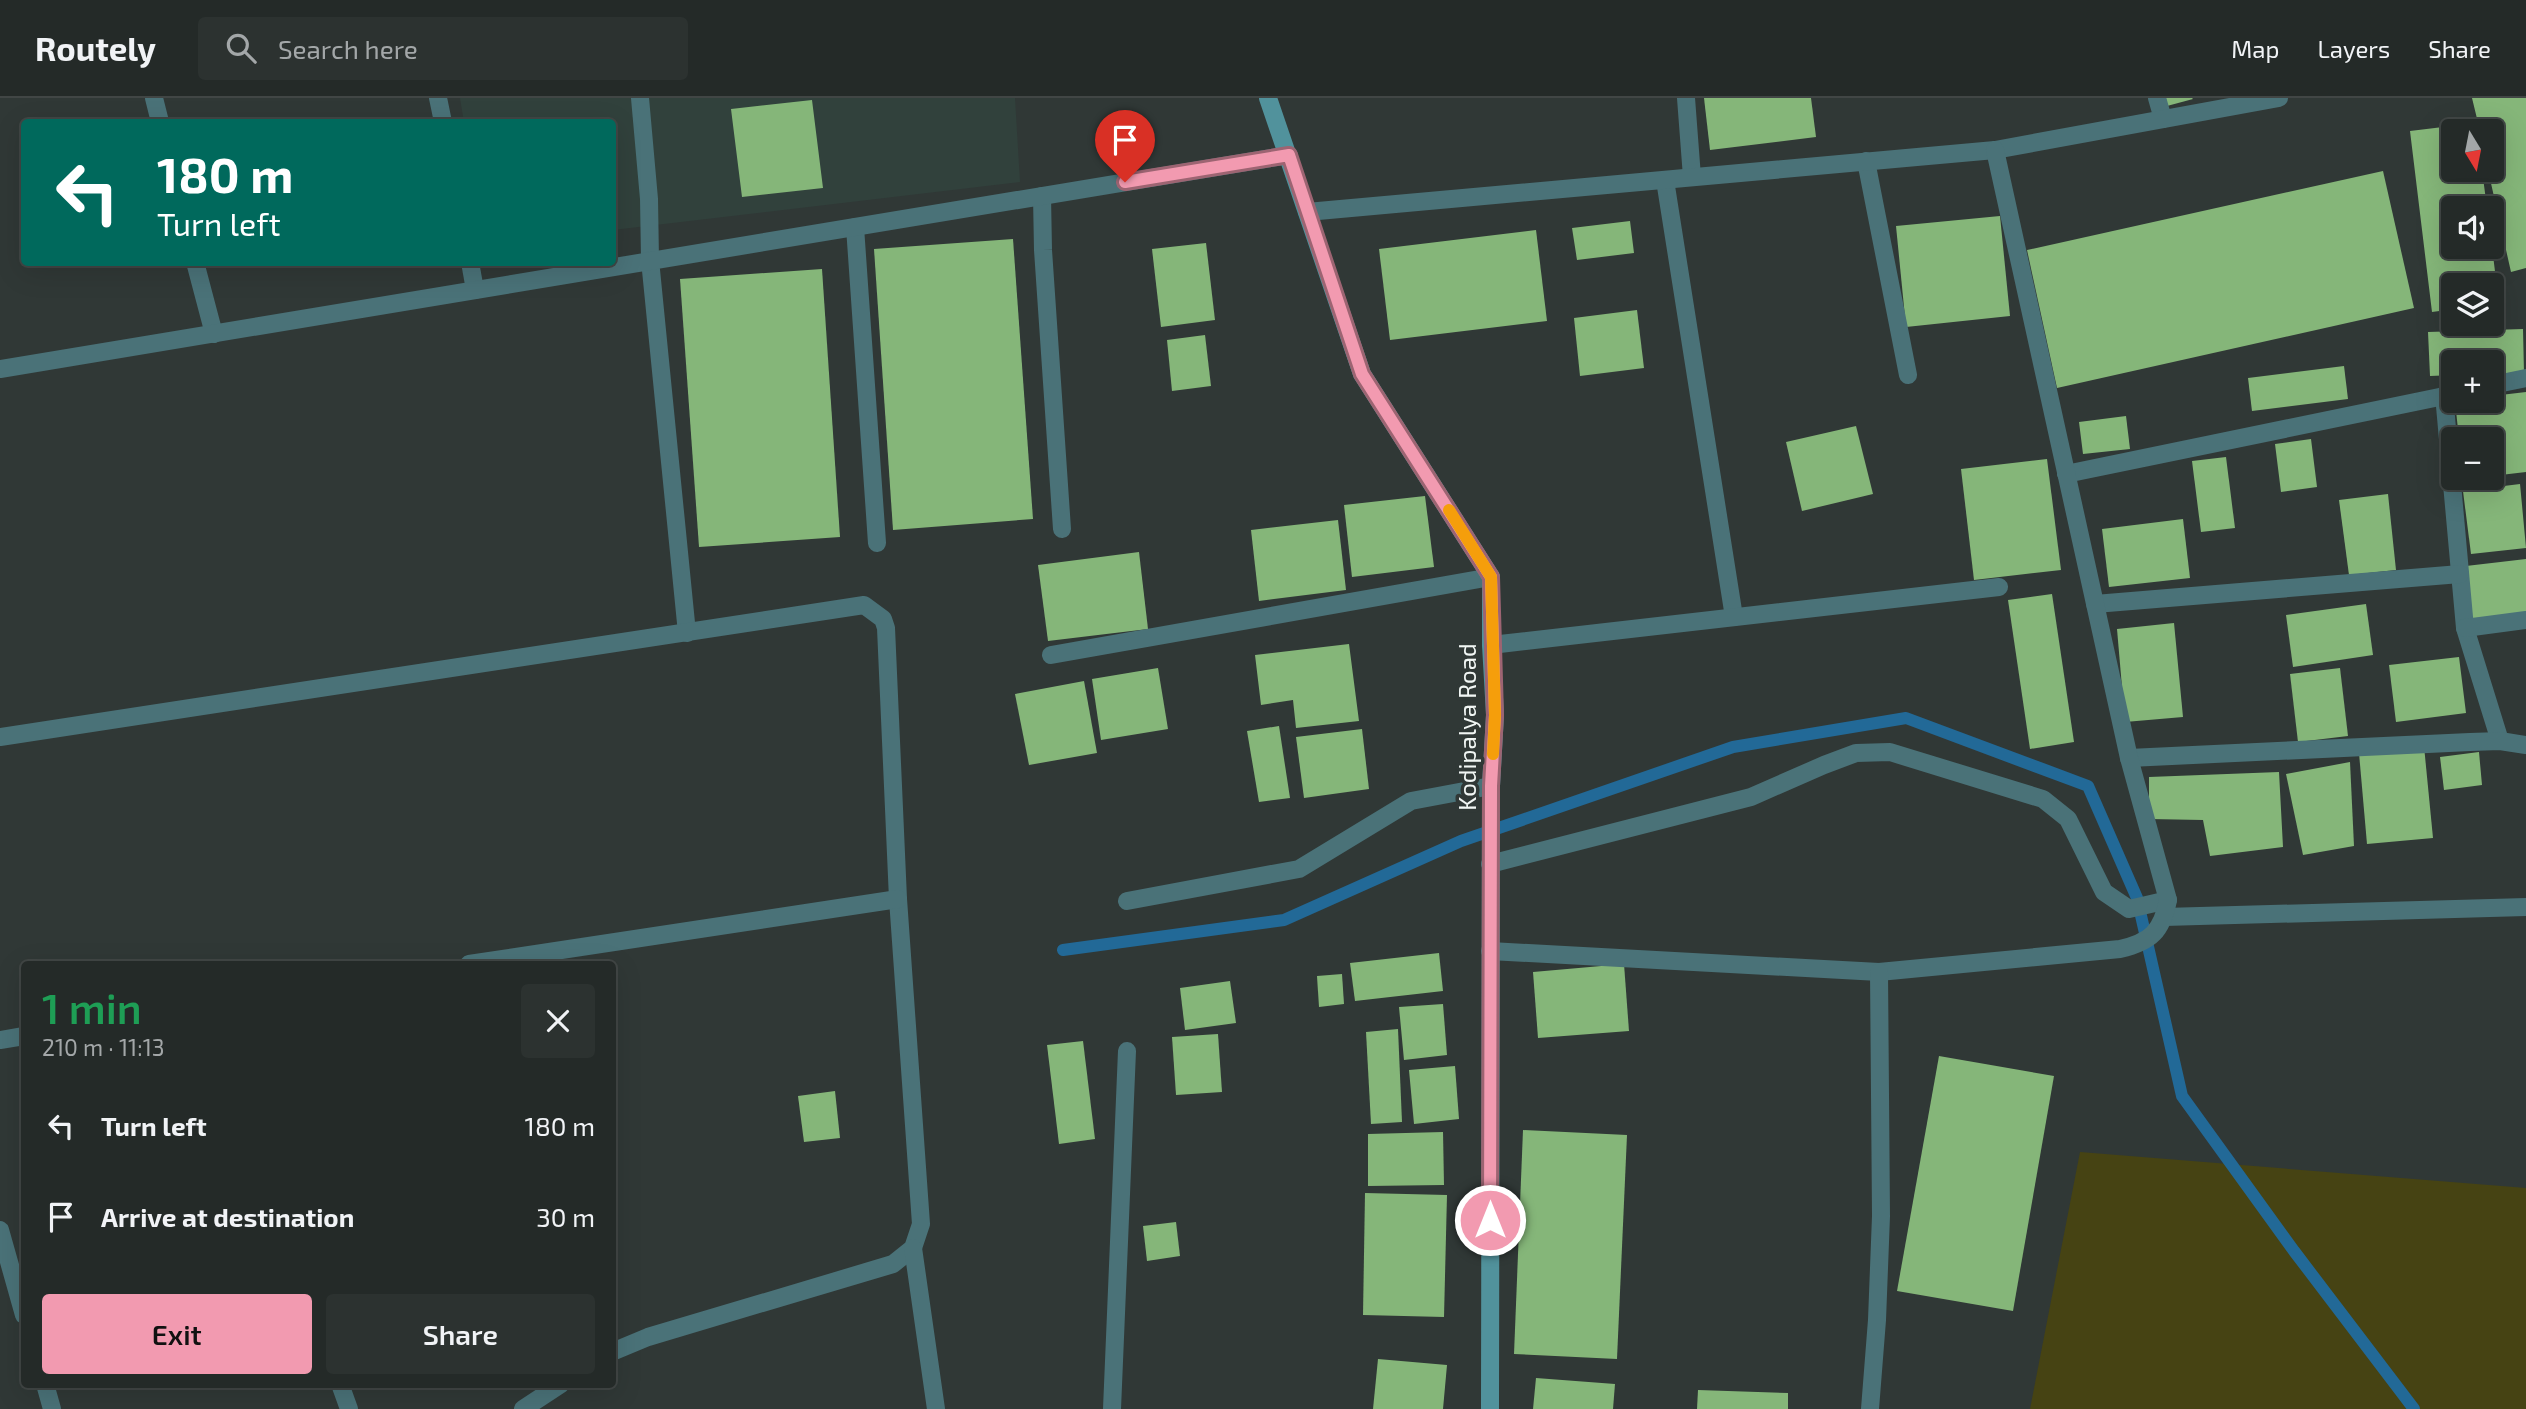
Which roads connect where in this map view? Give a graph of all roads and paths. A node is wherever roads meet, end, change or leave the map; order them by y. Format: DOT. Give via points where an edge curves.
graph roads {
  1 [pos="154,98"];
  2 [pos="438,98"];
  3 [pos="640,98"];
  4 [pos="1268,98"];
  5 [pos="1686,98"];
  6 [pos="2157,98"];
  7 [pos="2279,98"];
  8 [pos="159,119"];
  9 [pos="442,119"];
  10 [pos="2163,119"];
  11 [pos="1995,150"];
  12 [pos="1289,155"];
  13 [pos="1866,162"];
  14 [pos="1692,177"];
  15 [pos="1665,180"];
  16 [pos="1042,196"];
  17 [pos="1307,212"];
  18 [pos="855,227"];
  19 [pos="650,260"];
  20 [pos="196,266"];
  21 [pos="471,266"];
  22 [pos="615,266"];
  23 [pos="616,266"];
  24 [pos="475,290"];
  25 [pos="214,334"];
  26 [pos="0,369"];
  27 [pos="1909,375"];
  28 [pos="2526,378"];
  29 [pos="2504,383"];
  30 [pos="2441,397"];
  31 [pos="2450,413"];
  32 [pos="2066,474"];
  33 [pos="1062,529"];
  34 [pos="877,543"];
  35 [pos="2460,574"];
  36 [pos="1491,577"];
  37 [pos="1998,587"];
  38 [pos="2095,604"];
  39 [pos="1734,617"];
  40 [pos="2526,620"];
  41 [pos="2465,628"];
  42 [pos="687,632"];
  43 [pos="1491,645"];
  44 [pos="1051,655"];
  45 [pos="0,737"];
  46 [pos="2500,741"];
  47 [pos="2526,745"];
  48 [pos="2129,758"];
  49 [pos="1491,795"];
  50 [pos="1491,860"];
  51 [pos="898,899"];
  52 [pos="1127,901"];
  53 [pos="2161,907"];
  54 [pos="2526,907"];
  55 [pos="1490,951"];
  56 [pos="489,961"];
  57 [pos="1879,972"];
  58 [pos="21,1036"];
  59 [pos="0,1040"];
  60 [pos="1127,1051"];
  61 [pos="0,1230"];
  62 [pos="913,1248"];
  63 [pos="21,1304"];
  64 [pos="616,1350"];
  65 [pos="46,1388"];
  66 [pos="342,1388"];
  67 [pos="555,1388"];
  68 [pos="52,1409"];
  69 [pos="348,1409"];
  70 [pos="523,1409"];
  71 [pos="936,1409"];
  72 [pos="1112,1409"];
  73 [pos="1490,1409"];
  74 [pos="1870,1409"];
  1 -- 8 [label="street"];
  2 -- 9 [label="street"];
  3 -- 19 [label="street"];
  4 -- 12 [label="main road"];
  5 -- 14 [label="street"];
  6 -- 10 [label="street"];
  7 -- 10 [label="street"];
  10 -- 11 [label="street"];
  11 -- 13 [label="street"];
  11 -- 32 [label="street"];
  12 -- 16 [label="street"];
  12 -- 17 [label="main road"];
  13 -- 14 [label="street"];
  13 -- 27 [label="street"];
  14 -- 15 [label="street"];
  15 -- 17 [label="street"];
  15 -- 39 [label="street"];
  16 -- 18 [label="street"];
  16 -- 33 [label="street"];
  17 -- 36 [label="main road" via="1362,374"];
  18 -- 19 [label="street"];
  18 -- 34 [label="street"];
  19 -- 23 [label="street"];
  19 -- 42 [label="street"];
  20 -- 25 [label="street"];
  21 -- 24 [label="street"];
  22 -- 24 [label="street"];
  24 -- 25 [label="street"];
  25 -- 26 [label="street"];
  28 -- 29 [label="street"];
  30 -- 32 [label="street"];
  31 -- 35 [label="street"];
  32 -- 38 [label="street"];
  35 -- 38 [label="street"];
  35 -- 41 [label="street"];
  36 -- 43 [label="main road, Kodipalya Road"];
  36 -- 44 [label="street"];
  37 -- 39 [label="street"];
  38 -- 48 [label="street"];
  39 -- 43 [label="street"];
  40 -- 41 [label="street"];
  41 -- 46 [label="street"];
  42 -- 45 [label="street"];
  42 -- 51 [label="street" via="864,605 883,619 887,628"];
  43 -- 49 [label="main road, Kodipalya Road" via="1495,715"];
  46 -- 47 [label="street"];
  46 -- 48 [label="street"];
  48 -- 53 [label="street"];
  49 -- 50 [label="main road, Kodipalya Road"];
  49 -- 52 [label="street" via="1411,801 1299,869"];
  50 -- 53 [label="street" via="1751,797 1856,753 1890,752 2043,799 2068,819 2104,892 2129,909"];
  50 -- 55 [label="main road, Kodipalya Road"];
  51 -- 56 [label="street"];
  51 -- 62 [label="street" via="921,1224"];
  53 -- 54 [label="street"];
  53 -- 57 [label="street" via="2153,935 2136,946"];
  55 -- 57 [label="street"];
  55 -- 73 [label="main road, Kodipalya Road"];
  57 -- 74 [label="street" via="1881,1216"];
  58 -- 59 [label="street"];
  60 -- 72 [label="street"];
  61 -- 63 [label="street"];
  62 -- 64 [label="street" via="892,1264"];
  62 -- 71 [label="street"];
  65 -- 68 [label="street"];
  66 -- 69 [label="street"];
  67 -- 70 [label="street"];
}
